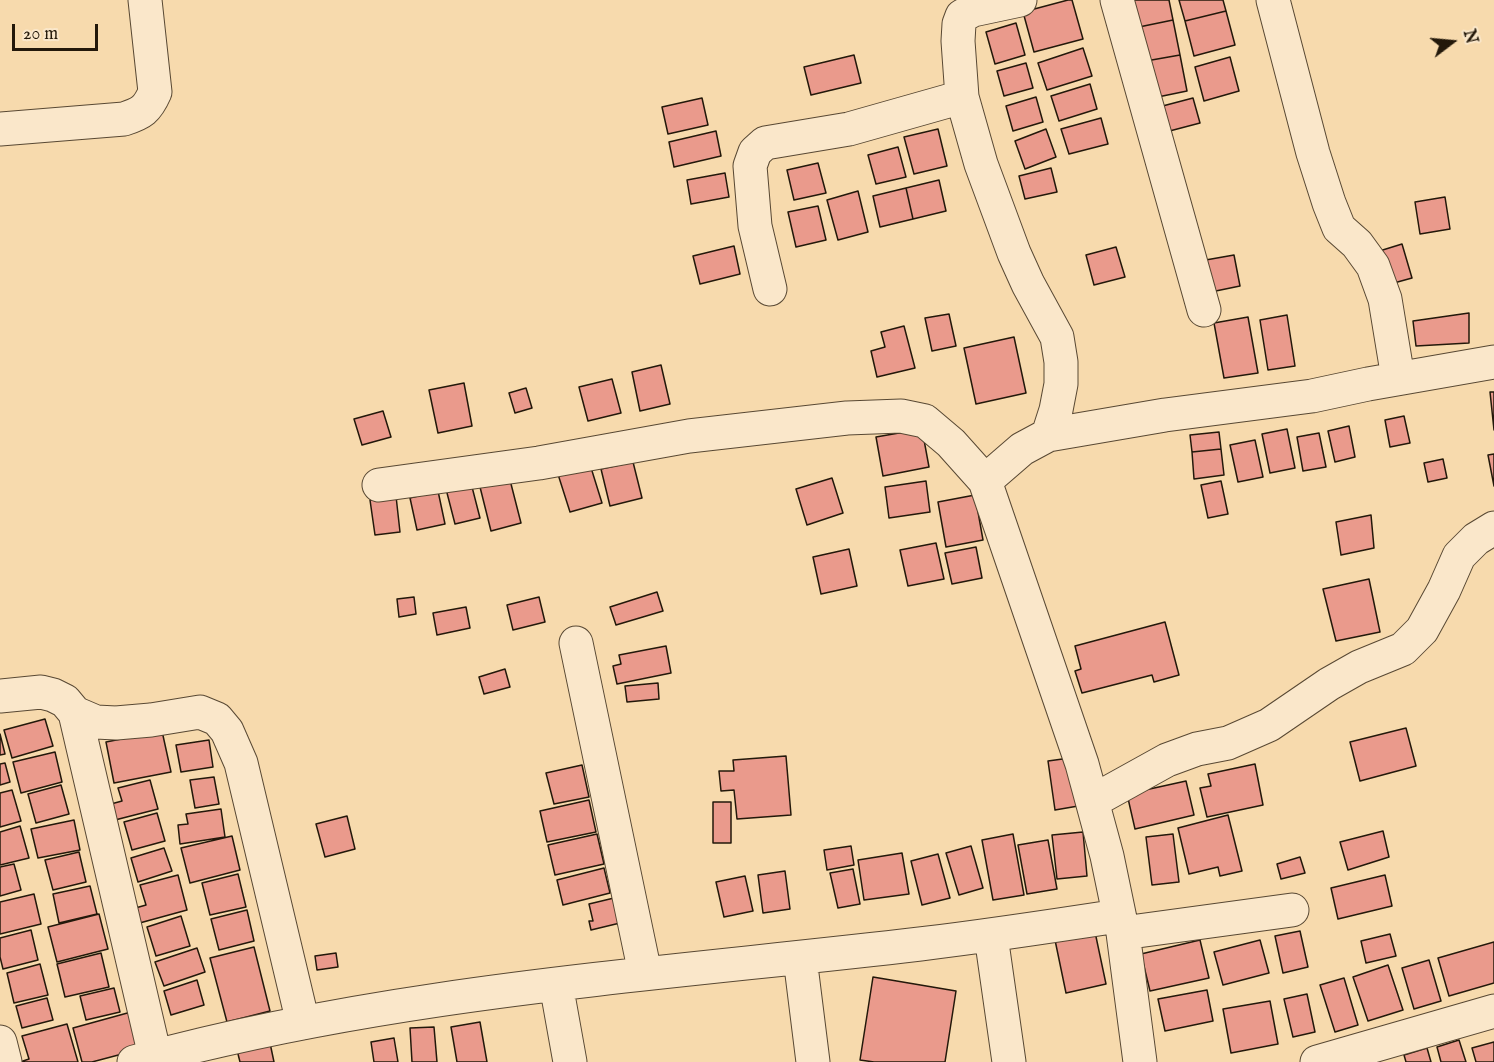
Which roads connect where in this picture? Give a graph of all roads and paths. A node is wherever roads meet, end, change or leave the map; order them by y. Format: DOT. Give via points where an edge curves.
graph roads {
  1 [pos="145,0"];
  2 [pos="1020,0"];
  3 [pos="1117,0"];
  4 [pos="1274,0"];
  5 [pos="962,97"];
  6 [pos="0,129"];
  7 [pos="770,289"];
  8 [pos="1203,310"];
  9 [pos="1494,362"];
  10 [pos="1398,378"];
  11 [pos="1048,435"];
  12 [pos="985,481"];
  13 [pos="379,485"];
  14 [pos="1494,528"];
  15 [pos="576,643"];
  16 [pos="0,696"];
  17 [pos="75,713"];
  18 [pos="1093,801"];
  19 [pos="1292,910"];
  20 [pos="1121,924"];
  21 [pos="992,936"];
  22 [pos="800,958"];
  23 [pos="645,973"];
  24 [pos="556,984"];
  25 [pos="1494,1011"];
  26 [pos="303,1023"];
  27 [pos="0,1042"];
  28 [pos="145,1059"];
  29 [pos="5,1062"];
  30 [pos="570,1062"];
  31 [pos="813,1062"];
  32 [pos="1009,1062"];
  33 [pos="1140,1062"];
  34 [pos="1317,1062"];
  1 -- 6 [label="street" via="155,92 140,114 124,119"];
  2 -- 5 [label="street" via="962,16 958,24"];
  3 -- 8 [label="street"];
  4 -- 10 [label="street" via="1329,203 1339,228 1357,244 1372,266 1384,299"];
  5 -- 7 [label="street" via="849,129 765,143 755,152 750,166 755,226"];
  5 -- 11 [label="street" via="981,164 1011,244 1057,337 1061,384"];
  9 -- 10 [label="street"];
  10 -- 11 [label="street" via="1312,396"];
  11 -- 12 [label="street" via="1022,449"];
  12 -- 13 [label="street" via="951,442 925,421 901,416 847,418 689,436 539,464"];
  12 -- 18 [label="street"];
  14 -- 18 [label="street" via="1459,556 1422,630 1403,649 1329,684 1269,725 1228,743 1167,760"];
  15 -- 23 [label="street"];
  16 -- 17 [label="street" via="41,692 65,701"];
  17 -- 26 [label="street" via="96,722 116,723 200,712 217,719 227,731 242,763"];
  17 -- 28 [label="street"];
  18 -- 20 [label="street"];
  19 -- 20 [label="street"];
  20 -- 21 [label="street"];
  20 -- 33 [label="street"];
  21 -- 22 [label="street"];
  21 -- 32 [label="street"];
  22 -- 23 [label="street"];
  22 -- 31 [label="street"];
  23 -- 24 [label="street"];
  24 -- 26 [label="street"];
  24 -- 30 [label="street"];
  25 -- 34 [label="street"];
  26 -- 28 [label="street"];
  27 -- 29 [label="street"];
}
